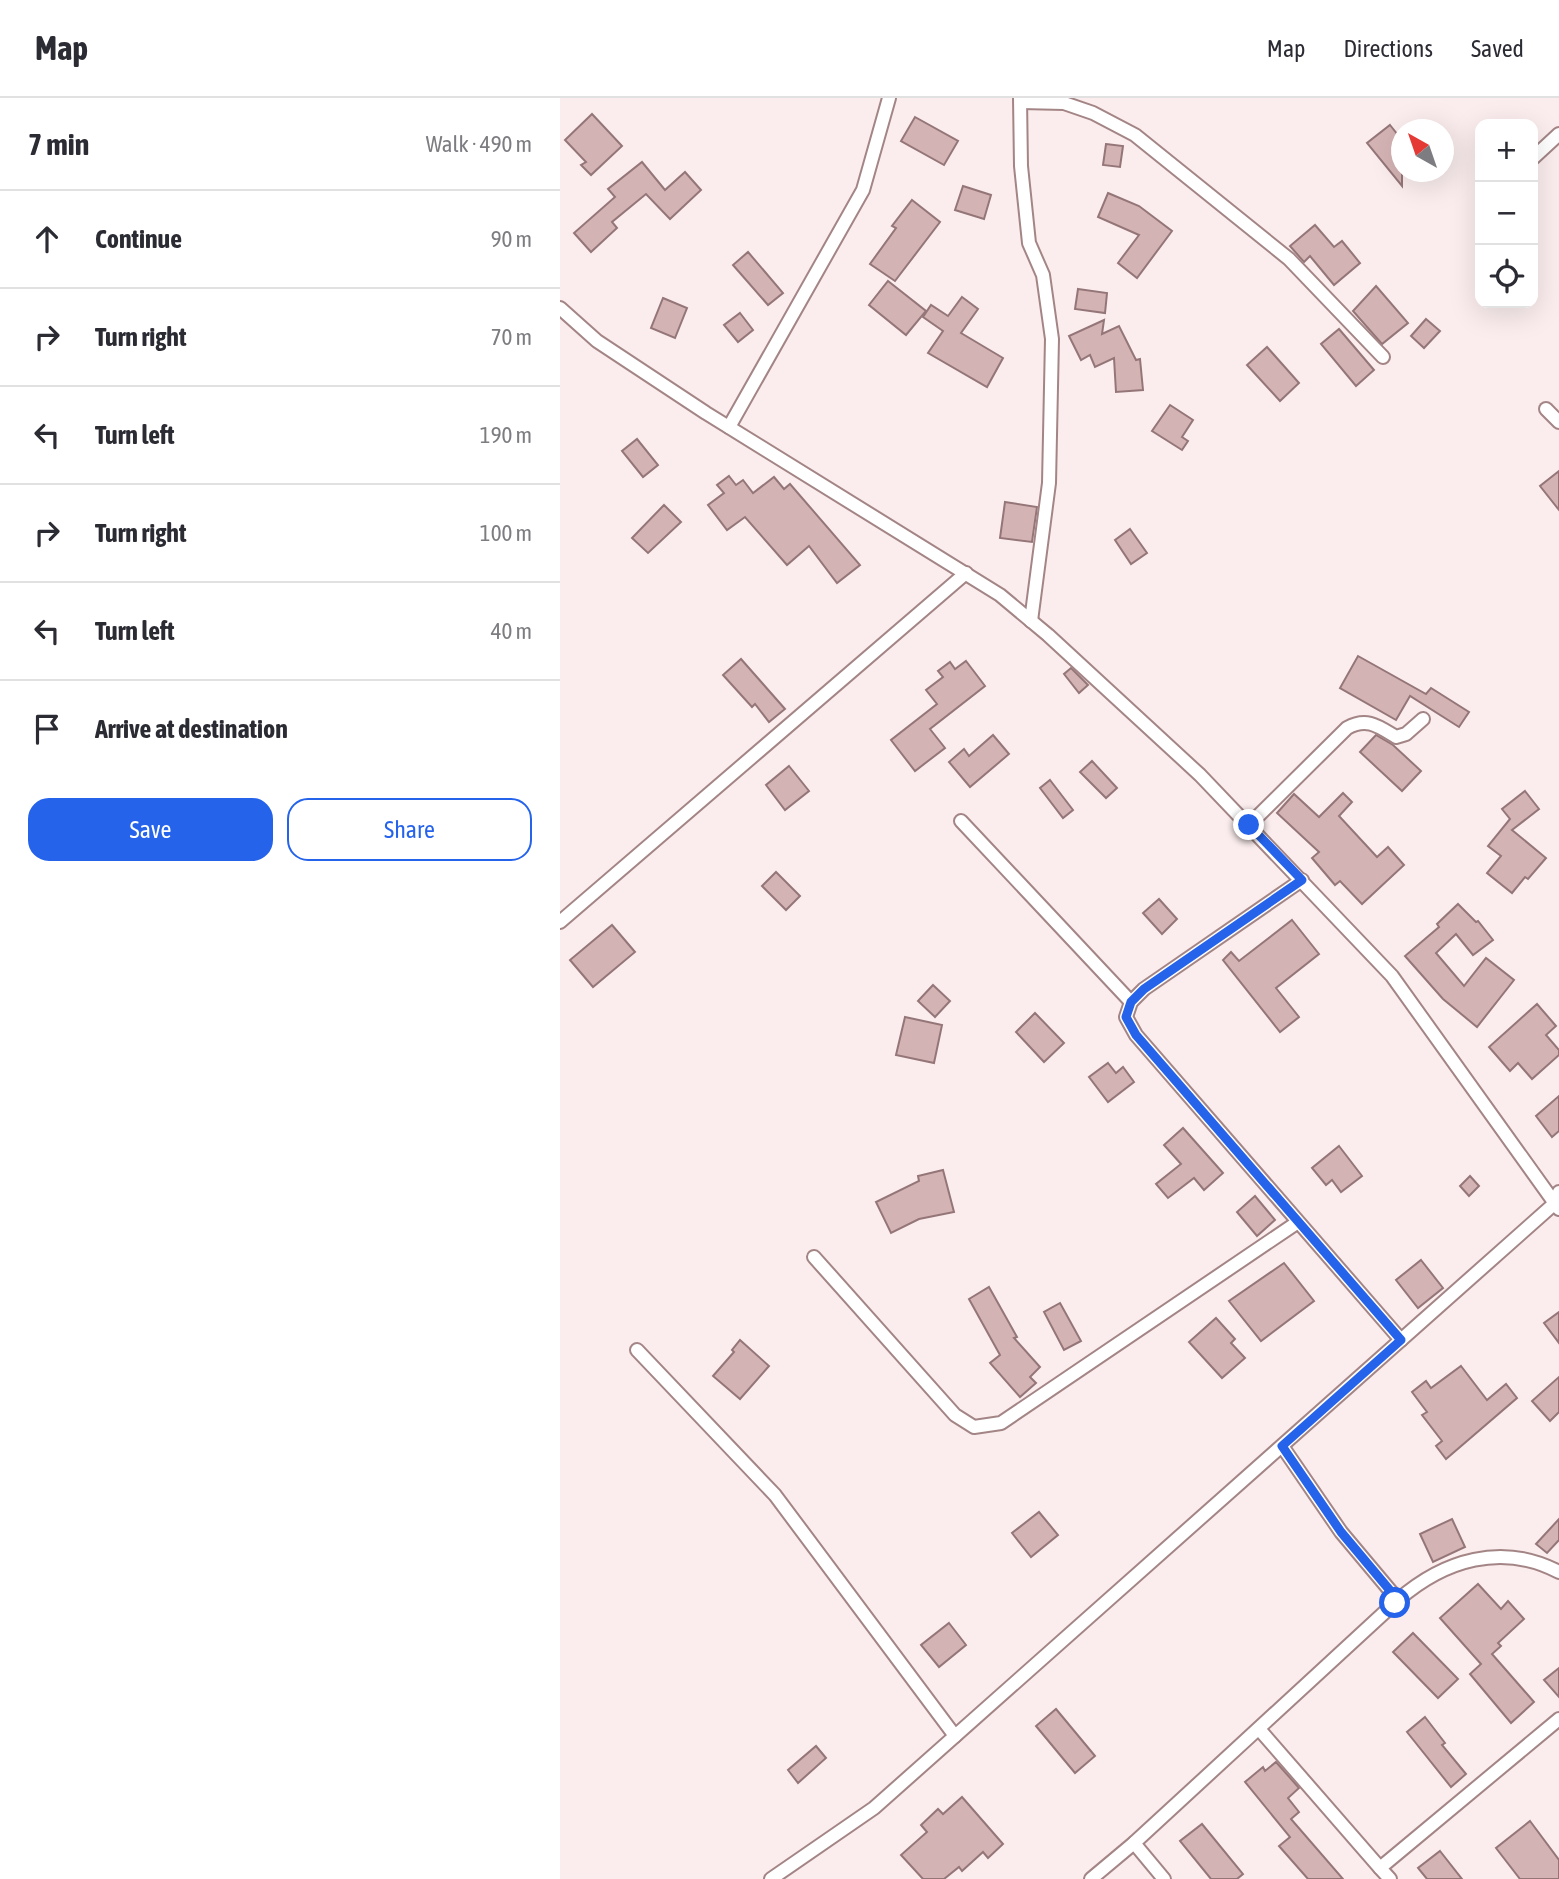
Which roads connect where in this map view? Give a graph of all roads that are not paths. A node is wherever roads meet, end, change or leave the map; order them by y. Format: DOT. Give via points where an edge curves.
graph roads {
  1 [pos="889,98"];
  2 [pos="1020,100"];
  3 [pos="1559,134"];
  4 [pos="1538,153"];
  5 [pos="560,308"];
  6 [pos="1383,357"];
  7 [pos="1546,409"];
  8 [pos="1559,422"];
  9 [pos="729,427"];
  10 [pos="966,573"];
  11 [pos="1031,621"];
  12 [pos="1423,719"];
  13 [pos="961,821"];
  14 [pos="1249,825"];
  15 [pos="1302,880"];
  16 [pos="560,922"];
  17 [pos="1131,1002"];
  18 [pos="1557,1202"];
  19 [pos="1298,1222"];
  20 [pos="814,1257"];
  21 [pos="1401,1340"];
  22 [pos="637,1350"];
  23 [pos="1282,1446"];
  24 [pos="1559,1572"];
  25 [pos="1398,1600"];
  26 [pos="1559,1718"];
  27 [pos="1259,1729"];
  28 [pos="955,1736"];
  29 [pos="1134,1843"];
  30 [pos="1380,1867"];
  31 [pos="771,1879"];
  32 [pos="1091,1879"];
  33 [pos="1164,1879"];
  34 [pos="1390,1879"];
  1 -- 9 [label="street" via="863,190"];
  2 -- 6 [label="street" via="1064,103 1135,135 1289,259"];
  2 -- 11 [label="street" via="1029,243 1042,275 1052,339 1049,484"];
  3 -- 4 [label="street"];
  5 -- 9 [label="street" via="597,341"];
  7 -- 8 [label="street"];
  9 -- 10 [label="street"];
  10 -- 11 [label="street"];
  10 -- 16 [label="street"];
  11 -- 14 [label="street"];
  12 -- 14 [label="street" via="1396,737 1360,721 1347,728"];
  13 -- 17 [label="street"];
  14 -- 15 [label="street"];
  15 -- 17 [label="street"];
  15 -- 18 [label="street" via="1392,976"];
  17 -- 19 [label="street" via="1126,1017 1136,1035"];
  18 -- 21 [label="street"];
  19 -- 20 [label="street" via="1002,1423 974,1427 955,1415"];
  19 -- 21 [label="street"];
  21 -- 23 [label="street"];
  22 -- 28 [label="street" via="775,1495"];
  23 -- 25 [label="street" via="1341,1532"];
  23 -- 28 [label="street"];
  24 -- 25 [label="street" via="1543,1564 1501,1557 1462,1561 1420,1580"];
  25 -- 27 [label="street"];
  26 -- 30 [label="street"];
  27 -- 29 [label="street"];
  27 -- 30 [label="street"];
  28 -- 31 [label="street" via="874,1808"];
  29 -- 32 [label="street"];
  29 -- 33 [label="street"];
  30 -- 34 [label="street"];
}
